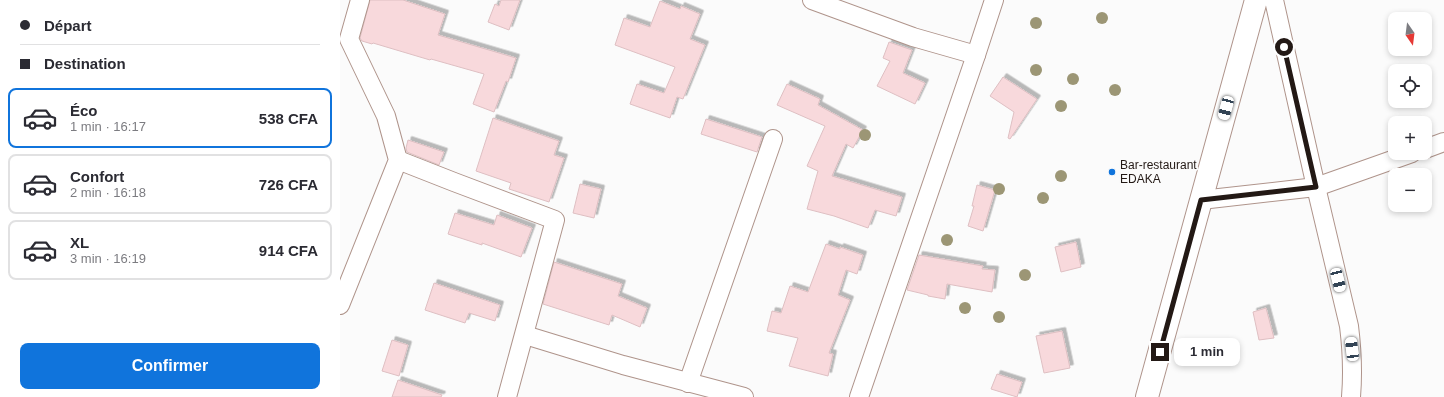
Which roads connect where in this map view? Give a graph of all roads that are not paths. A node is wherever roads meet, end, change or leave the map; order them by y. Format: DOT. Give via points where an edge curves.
graph roads {
  1 [pos="360,0"];
  2 [pos="812,0"];
  3 [pos="994,0"];
  4 [pos="1256,0"];
  5 [pos="1274,0"];
  6 [pos="976,55"];
  7 [pos="773,139"];
  8 [pos="1444,142"];
  9 [pos="1432,146"];
  10 [pos="398,160"];
  11 [pos="1392,160"];
  12 [pos="1316,187"];
  13 [pos="1201,200"];
  14 [pos="347,265"];
  15 [pos="340,305"];
  16 [pos="525,335"];
  17 [pos="688,383"];
  18 [pos="507,397"];
  19 [pos="744,397"];
  20 [pos="859,397"];
  21 [pos="1147,397"];
  22 [pos="1351,397"];
  1 -- 10 [label="street" via="349,39 386,116"];
  2 -- 6 [label="street" via="913,36"];
  3 -- 6 [label="street"];
  4 -- 13 [label="street"];
  5 -- 12 [label="street"];
  6 -- 20 [label="street"];
  7 -- 17 [label="street"];
  8 -- 9 [label="street"];
  10 -- 14 [label="street"];
  10 -- 16 [label="street" via="555,220"];
  11 -- 12 [label="street"];
  12 -- 13 [label="street"];
  12 -- 22 [label="street" via="1350,326 1353,370"];
  13 -- 21 [label="street"];
  14 -- 15 [label="street"];
  16 -- 17 [label="street"];
  16 -- 18 [label="street"];
  17 -- 19 [label="street"];
}
